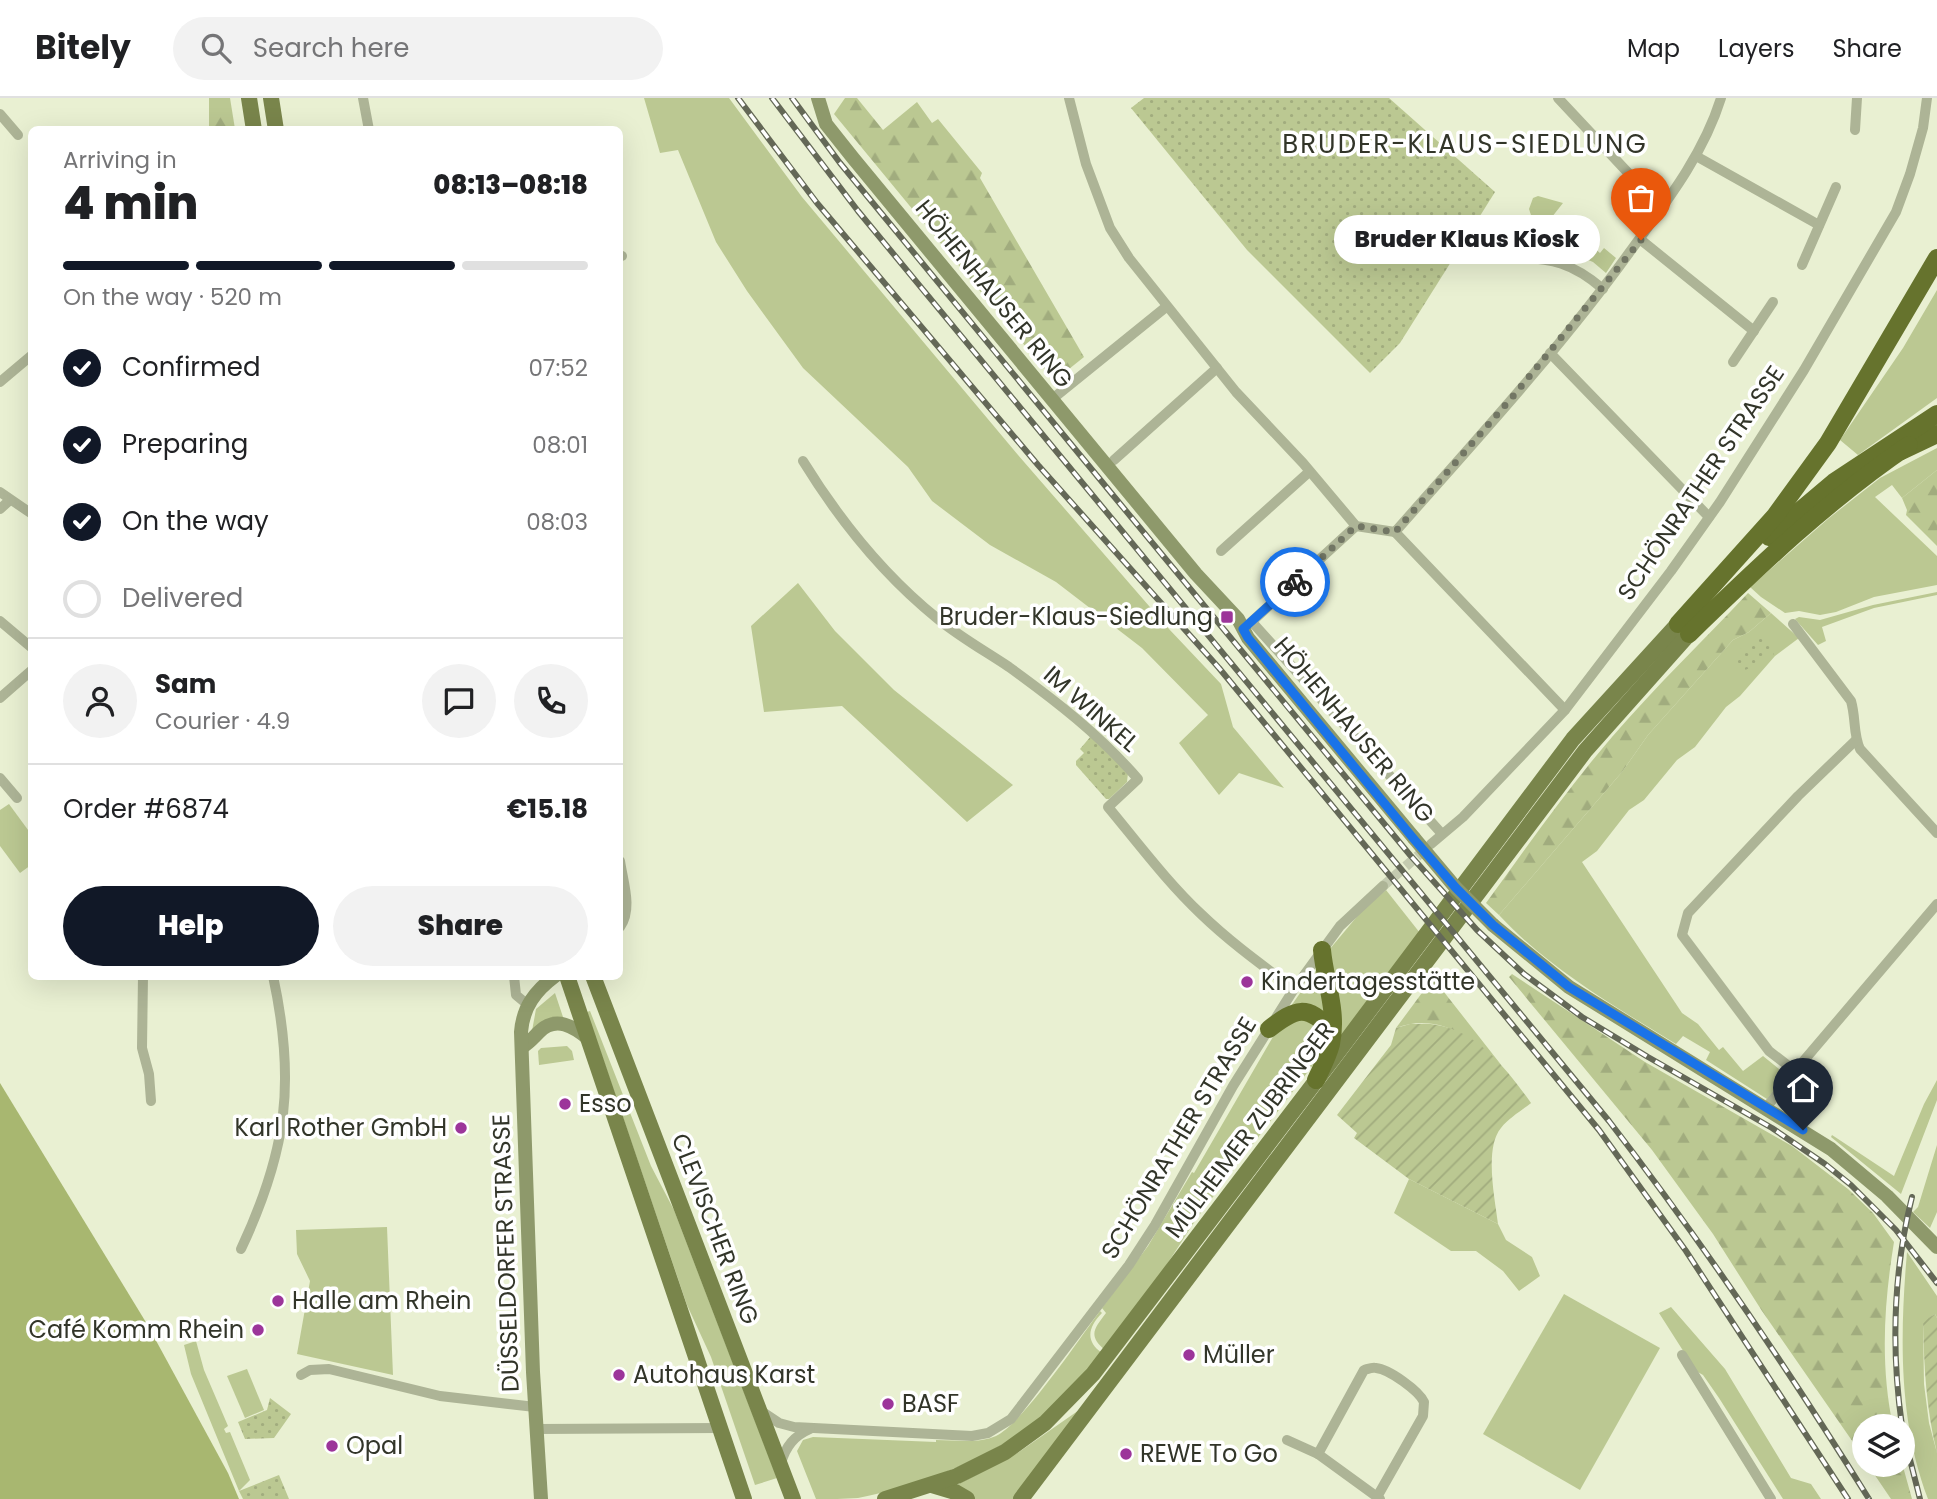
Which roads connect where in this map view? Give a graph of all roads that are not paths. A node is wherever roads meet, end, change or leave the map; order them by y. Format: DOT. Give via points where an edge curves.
graph roads {
  1 [pos="249,98"];
  2 [pos="271,98"];
  3 [pos="363,98"];
  4 [pos="818,98"];
  5 [pos="1069,98"];
  6 [pos="1558,98"];
  7 [pos="1721,98"];
  8 [pos="1857,98"];
  9 [pos="1927,98"];
  10 [pos="0,114"];
  11 [pos="253,126"];
  12 [pos="275,126"];
  13 [pos="368,126"];
  14 [pos="1855,130"];
  15 [pos="18,135"];
  16 [pos="1696,156"];
  17 [pos="1836,187"];
  18 [pos="1662,209"];
  19 [pos="1819,225"];
  20 [pos="1641,240"];
  21 [pos="1513,257"];
  22 [pos="1937,258"];
  23 [pos="1802,265"];
  24 [pos="1603,289"];
  25 [pos="1773,302"];
  26 [pos="1167,307"];
  27 [pos="1754,331"];
  28 [pos="1550,353"];
  29 [pos="28,358"];
  30 [pos="1733,362"];
  31 [pos="1217,368"];
  32 [pos="0,382"];
  33 [pos="1051,400"];
  34 [pos="1937,414"];
  35 [pos="1937,426"];
  36 [pos="1937,434"];
  37 [pos="1898,453"];
  38 [pos="1114,460"];
  39 [pos="803,461"];
  40 [pos="1309,471"];
  41 [pos="0,492"];
  42 [pos="10,500"];
  43 [pos="0,509"];
  44 [pos="28,511"];
  45 [pos="1709,517"];
  46 [pos="1356,526"];
  47 [pos="1395,532"];
  48 [pos="1221,551"];
  49 [pos="0,621"];
  50 [pos="1793,624"];
  51 [pos="1247,625"];
  52 [pos="1683,626"];
  53 [pos="28,645"];
  54 [pos="28,674"];
  55 [pos="0,698"];
  56 [pos="1565,710"];
  57 [pos="1856,740"];
  58 [pos="0,778"];
  59 [pos="17,798"];
  60 [pos="1937,833"];
  61 [pos="1442,834"];
  62 [pos="1431,844"];
  63 [pos="623,882"];
  64 [pos="1383,886"];
  65 [pos="1937,904"];
  66 [pos="623,924"];
  67 [pos="1322,950"];
  68 [pos="143,980"];
  69 [pos="274,980"];
  70 [pos="514,980"];
  71 [pos="535,980"];
  72 [pos="550,980"];
  73 [pos="568,980"];
  74 [pos="595,980"];
  75 [pos="1294,989"];
  76 [pos="529,1002"];
  77 [pos="1269,1029"];
  78 [pos="1331,1030"];
  79 [pos="589,1039"];
  80 [pos="522,1047"];
  81 [pos="1795,1071"];
  82 [pos="1316,1080"];
  83 [pos="151,1101"];
  84 [pos="1766,1108"];
  85 [pos="1937,1247"];
  86 [pos="241,1249"];
  87 [pos="1682,1356"];
  88 [pos="301,1375"];
  89 [pos="535,1407"];
  90 [pos="760,1411"];
  91 [pos="720,1428"];
  92 [pos="537,1429"];
  93 [pos="811,1429"];
  94 [pos="1287,1440"];
  95 [pos="1318,1454"];
  96 [pos="780,1465"];
  97 [pos="932,1485"];
  98 [pos="1379,1498"];
  99 [pos="541,1499"];
  100 [pos="744,1499"];
  101 [pos="793,1499"];
  102 [pos="885,1499"];
  103 [pos="967,1499"];
  104 [pos="1021,1499"];
  105 [pos="1771,1499"];
  1 -- 11 [label="main road"];
  2 -- 12 [label="main road"];
  3 -- 13 [label="street"];
  4 -- 33 [label="street, HÖHENHAUSER RING" via="826,124"];
  5 -- 26 [label="street" via="1086,164 1110,228"];
  6 -- 18 [label="street"];
  7 -- 16 [label="street"];
  8 -- 14 [label="street"];
  9 -- 45 [label="street, SCHÖNRATHER STRASSE" via="1923,128 1896,212 1804,370"];
  10 -- 15 [label="street"];
  16 -- 18 [label="street"];
  16 -- 19 [label="street"];
  17 -- 19 [label="street"];
  18 -- 20 [label="street"];
  19 -- 23 [label="street"];
  20 -- 24 [label="street"];
  20 -- 27 [label="street"];
  21 -- 24 [label="street" via="1556,261 1582,272"];
  22 -- 52 [label="highway" via="1828,443"];
  24 -- 28 [label="street"];
  25 -- 27 [label="street"];
  26 -- 31 [label="street"];
  26 -- 33 [label="street"];
  27 -- 30 [label="street"];
  28 -- 45 [label="street"];
  28 -- 47 [label="street"];
  29 -- 32 [label="street"];
  31 -- 38 [label="street"];
  31 -- 40 [label="street"];
  33 -- 51 [label="street, HÖHENHAUSER RING" via="1196,574"];
  34 -- 52 [label="highway" via="1802,508"];
  35 -- 37 [label="highway"];
  36 -- 37 [label="highway"];
  37 -- 52 [label="highway"];
  39 -- 75 [label="street, IM WINKEL" via="854,536 908,594 1048,695 1112,750 1138,779 1108,807 1199,913"];
  40 -- 46 [label="street"];
  40 -- 48 [label="street"];
  41 -- 42 [label="street"];
  42 -- 43 [label="street"];
  42 -- 44 [label="street"];
  45 -- 56 [label="street, SCHÖNRATHER STRASSE"];
  46 -- 47 [label="street"];
  46 -- 51 [label="street"];
  47 -- 56 [label="street"];
  49 -- 53 [label="street"];
  50 -- 57 [label="street" via="1851,701"];
  51 -- 61 [label="street, HÖHENHAUSER RING"];
  51 -- 84 [label="street, HÖHENHAUSER RING, bridge" via="1248,638 1413,838 1493,925 1569,987"];
  52 -- 82 [label="main road, MÜLHEIMER ZUBRINGER" via="1573,739"];
  52 -- 104 [label="main road, MÜLHEIMER ZUBRINGER"];
  54 -- 55 [label="street"];
  56 -- 61 [label="street, SCHÖNRATHER STRASSE"];
  57 -- 60 [label="street" via="1860,750"];
  57 -- 81 [label="street" via="1688,913 1682,935 1769,1051"];
  58 -- 59 [label="street"];
  61 -- 62 [label="street, SCHÖNRATHER STRASSE"];
  63 -- 66 [label="street" via="627,911"];
  64 -- 67 [label="street, SCHÖNRATHER STRASSE" via="1340,926"];
  65 -- 81 [label="street"];
  67 -- 75 [label="street, SCHÖNRATHER STRASSE"];
  67 -- 78 [label="highway" via="1333,1013"];
  68 -- 83 [label="street" via="142,1048"];
  69 -- 86 [label="street" via="285,1040 285,1109 273,1171"];
  70 -- 76 [label="street" via="516,995"];
  71 -- 76 [label="street, DÜSSELDORFER STRASSE"];
  72 -- 76 [label="street"];
  73 -- 79 [label="main road"];
  74 -- 90 [label="main road, CLEVISCHER RING"];
  75 -- 77 [label="street, SCHÖNRATHER STRASSE"];
  76 -- 80 [label="street, DÜSSELDORFER STRASSE"];
  77 -- 78 [label="highway" via="1290,1013 1304,1011 1318,1016"];
  77 -- 93 [label="street, SCHÖNRATHER STRASSE" via="1129,1265 1011,1419 988,1433 972,1436"];
  78 -- 82 [label="highway" via="1331,1043"];
  79 -- 80 [label="street" via="575,1028 556,1024"];
  79 -- 91 [label="main road"];
  80 -- 89 [label="street, DÜSSELDORFER STRASSE"];
  81 -- 84 [label="street"];
  82 -- 97 [label="main road, MÜLHEIMER ZUBRINGER" via="1105,1359 1070,1398 1005,1452"];
  84 -- 85 [label="street, HÖHENHAUSER RING" via="1861,1172"];
  87 -- 105 [label="street"];
  88 -- 89 [label="street" via="329,1369 440,1396"];
  89 -- 92 [label="street, DÜSSELDORFER STRASSE"];
  90 -- 93 [label="street, SCHÖNRATHER STRASSE" via="783,1424"];
  90 -- 96 [label="main road, CLEVISCHER RING"];
  91 -- 92 [label="street"];
  91 -- 100 [label="main road"];
  92 -- 99 [label="street, DÜSSELDORFER STRASSE"];
  93 -- 96 [label="street" via="790,1443"];
  94 -- 95 [label="street"];
  95 -- 98 [label="street"];
  95 -- 98 [label="street" via="1364,1370 1383,1370 1414,1389 1424,1402 1423,1416"];
  96 -- 101 [label="main road, CLEVISCHER RING"];
  97 -- 102 [label="main road, MÜLHEIMER ZUBRINGER"];
  97 -- 103 [label="main road"];
}
